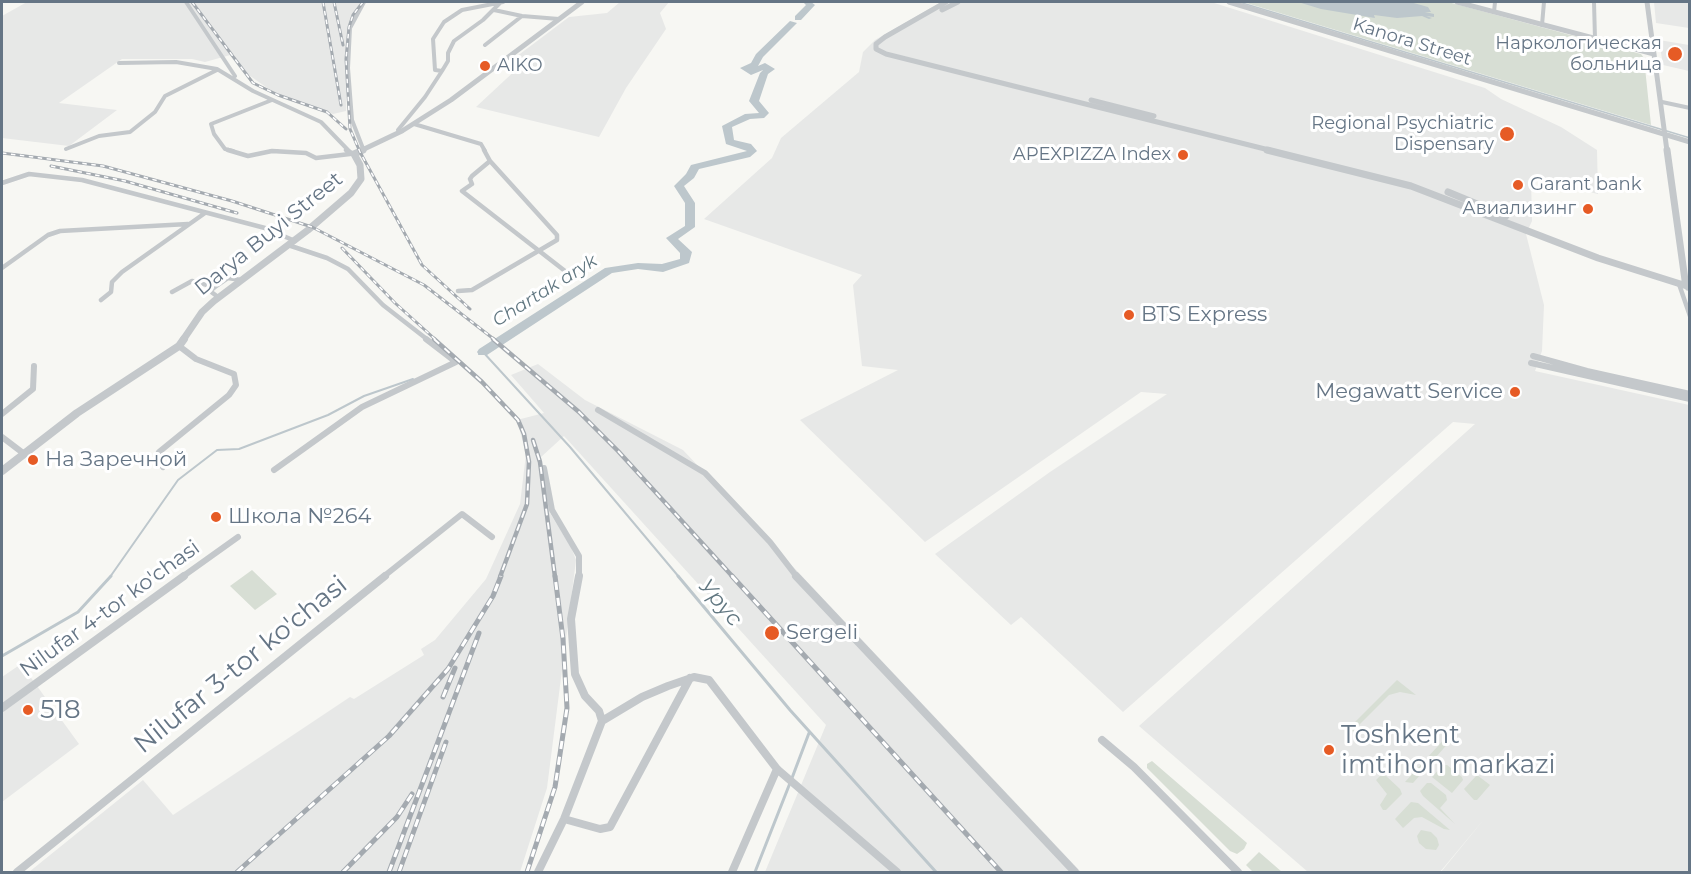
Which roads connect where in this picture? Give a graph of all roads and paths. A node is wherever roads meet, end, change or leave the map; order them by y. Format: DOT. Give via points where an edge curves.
graph roads {
  1 [pos="186,2"];
  2 [pos="364,2"];
  3 [pos="502,2"];
  4 [pos="582,2"];
  5 [pos="951,2"];
  6 [pos="1229,2"];
  7 [pos="1457,2"];
  8 [pos="1495,2"];
  9 [pos="1544,2"];
  10 [pos="1594,2"];
  11 [pos="1647,2"];
  12 [pos="494,10"];
  13 [pos="1494,12"];
  14 [pos="522,16"];
  15 [pos="559,19"];
  16 [pos="1542,25"];
  17 [pos="1595,39"];
  18 [pos="485,45"];
  19 [pos="880,49"];
  20 [pos="1654,54"];
  21 [pos="120,63"];
  22 [pos="218,69"];
  23 [pos="442,71"];
  24 [pos="237,80"];
  25 [pos="272,100"];
  26 [pos="1662,102"];
  27 [pos="1689,108"];
  28 [pos="1119,113"];
  29 [pos="1160,118"];
  30 [pos="414,124"];
  31 [pos="402,131"];
  32 [pos="1666,132"];
  33 [pos="1689,142"];
  34 [pos="66,149"];
  35 [pos="364,151"];
  36 [pos="352,154"];
  37 [pos="490,161"];
  38 [pos="2,183"];
  39 [pos="205,213"];
  40 [pos="188,224"];
  41 [pos="291,243"];
  42 [pos="541,251"];
  43 [pos="2,268"];
  44 [pos="574,278"];
  45 [pos="241,280"];
  46 [pos="1687,285"];
  47 [pos="215,287"];
  48 [pos="458,291"];
  49 [pos="171,292"];
  50 [pos="218,297"];
  51 [pos="101,300"];
  52 [pos="1689,316"];
  53 [pos="179,346"];
  54 [pos="1532,360"];
  55 [pos="34,366"];
  56 [pos="1689,397"];
  57 [pos="598,410"];
  58 [pos="2,414"];
  59 [pos="2,437"];
  60 [pos="23,453"];
  61 [pos="163,467"];
  62 [pos="544,468"];
  63 [pos="274,470"];
  64 [pos="2,471"];
  65 [pos="238,537"];
  66 [pos="492,537"];
  67 [pos="690,678"];
  68 [pos="2,708"];
  69 [pos="602,721"];
  70 [pos="1102,740"];
  71 [pos="777,769"];
  72 [pos="564,819"];
  73 [pos="17,873"];
  74 [pos="538,873"];
  75 [pos="732,873"];
  76 [pos="897,873"];
  77 [pos="1075,873"];
  78 [pos="1238,873"];
  1 -- 24 [label="street"];
  2 -- 35 [label="street" via="350,28 348,68 352,120"];
  3 -- 12 [label="street"];
  3 -- 23 [label="street" via="462,10 444,22 434,39 435,70"];
  4 -- 15 [label="street"];
  5 -- 19 [label="street" via="877,43"];
  6 -- 32 [label="street, Kanora Street"];
  7 -- 13 [label="street"];
  8 -- 13 [label="street"];
  9 -- 16 [label="street"];
  10 -- 17 [label="street"];
  11 -- 20 [label="street"];
  12 -- 14 [label="street"];
  12 -- 23 [label="street" via="454,40"];
  13 -- 16 [label="street"];
  14 -- 15 [label="street"];
  14 -- 18 [label="street"];
  15 -- 30 [label="street"];
  16 -- 17 [label="street"];
  17 -- 20 [label="street"];
  19 -- 28 [label="street"];
  19 -- 29 [label="street"];
  20 -- 26 [label="street"];
  21 -- 22 [label="street, Darya Buyi Street" via="176,62"];
  22 -- 24 [label="street, Darya Buyi Street"];
  22 -- 34 [label="street" via="165,96 155,112 130,132 99,136"];
  23 -- 31 [label="street" via="399,130"];
  24 -- 25 [label="street, Darya Buyi Street"];
  25 -- 36 [label="street, Darya Buyi Street" via="328,127"];
  25 -- 36 [label="street" via="211,124 225,149 248,156 272,151 306,153 316,158"];
  26 -- 27 [label="street"];
  26 -- 32 [label="street"];
  28 -- 29 [label="street"];
  28 -- 46 [label="street" via="1423,189 1598,258"];
  29 -- 46 [label="street" via="1434,188"];
  30 -- 31 [label="street"];
  30 -- 37 [label="street" via="476,141"];
  31 -- 35 [label="street"];
  32 -- 33 [label="street, Kanora Street"];
  32 -- 46 [label="street"];
  35 -- 36 [label="street"];
  36 -- 41 [label="street, Darya Buyi Street" via="362,172 357,186"];
  37 -- 42 [label="street" via="557,235 557,240"];
  37 -- 42 [label="street" via="462,191"];
  38 -- 39 [label="street" via="29,174 82,180"];
  39 -- 40 [label="street"];
  39 -- 41 [label="street" via="265,228"];
  40 -- 43 [label="street" via="60,231 48,235"];
  40 -- 51 [label="street" via="122,272 112,282 111,292"];
  41 -- 45 [label="street, Darya Buyi Street"];
  41 -- 63 [label="street" via="348,269 383,305 456,363 362,407"];
  42 -- 44 [label="street"];
  42 -- 48 [label="street" via="472,290"];
  45 -- 47 [label="street" via="228,278"];
  45 -- 50 [label="street, Darya Buyi Street"];
  46 -- 52 [label="street"];
  47 -- 49 [label="street" via="190,281"];
  47 -- 50 [label="street" via="210,291"];
  50 -- 53 [label="street, Darya Buyi Street" via="202,312"];
  53 -- 60 [label="street, Darya Buyi Street"];
  53 -- 61 [label="street" via="196,359 234,374 236,386 159,452"];
  54 -- 56 [label="street"];
  55 -- 58 [label="street" via="33,389"];
  57 -- 77 [label="street" via="705,473 795,575"];
  59 -- 60 [label="street"];
  60 -- 64 [label="street, Darya Buyi Street"];
  62 -- 69 [label="street" via="552,510 579,556 571,619 575,674"];
  65 -- 68 [label="street, Nilufar 4-tor ko'chasi"];
  66 -- 73 [label="street, Nilufar 3-tor ko'chasi" via="462,514"];
  67 -- 69 [label="street" via="642,697"];
  67 -- 71 [label="street" via="701,677 714,686"];
  67 -- 72 [label="street" via="610,827 600,829"];
  69 -- 72 [label="street"];
  70 -- 78 [label="street" via="1134,767"];
  71 -- 75 [label="street"];
  71 -- 76 [label="street"];
  72 -- 74 [label="street"];
}
